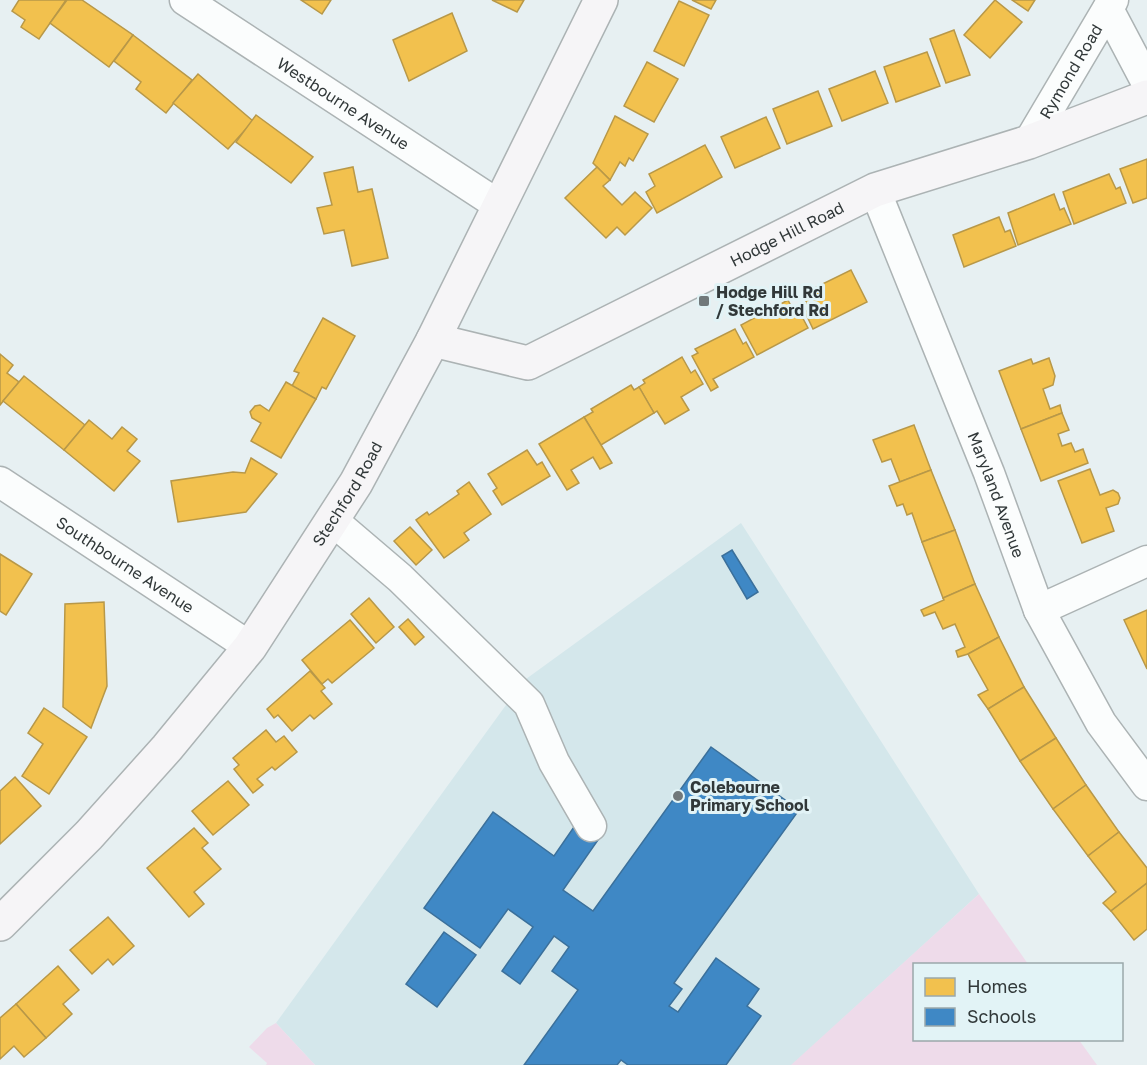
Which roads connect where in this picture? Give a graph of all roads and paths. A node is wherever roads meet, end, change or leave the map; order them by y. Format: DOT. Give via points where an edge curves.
graph roads {
  1 [pos="185,0"];
  2 [pos="601,0"];
  3 [pos="1110,4"];
  4 [pos="1147,83"];
  5 [pos="1147,97"];
  6 [pos="1029,142"];
  7 [pos="875,190"];
  8 [pos="500,206"];
  9 [pos="434,340"];
  10 [pos="0,482"];
  11 [pos="332,520"];
  12 [pos="1147,561"];
  13 [pos="1039,610"];
  14 [pos="250,647"];
  15 [pos="1147,785"];
  16 [pos="591,826"];
  17 [pos="0,924"];
  1 -- 8 [label="street, Westbourne Avenue"];
  2 -- 8 [label="main road, Stechford Road"];
  3 -- 4 [label="street"];
  3 -- 6 [label="street, Rymond Road"];
  5 -- 6 [label="main road, Hodge Hill Road"];
  6 -- 7 [label="main road, Hodge Hill Road"];
  7 -- 9 [label="main road, Hodge Hill Road" via="528,363"];
  7 -- 13 [label="street, Maryland Avenue" via="989,472"];
  8 -- 9 [label="main road, Stechford Road"];
  9 -- 11 [label="main road, Stechford Road"];
  10 -- 14 [label="street, Southbourne Avenue"];
  11 -- 14 [label="main road, Stechford Road"];
  11 -- 16 [label="street" via="400,578 529,704 554,762"];
  12 -- 13 [label="street"];
  13 -- 15 [label="street, Maryland Avenue" via="1101,723"];
  14 -- 17 [label="main road, Stechford Road" via="89,835"];
}
